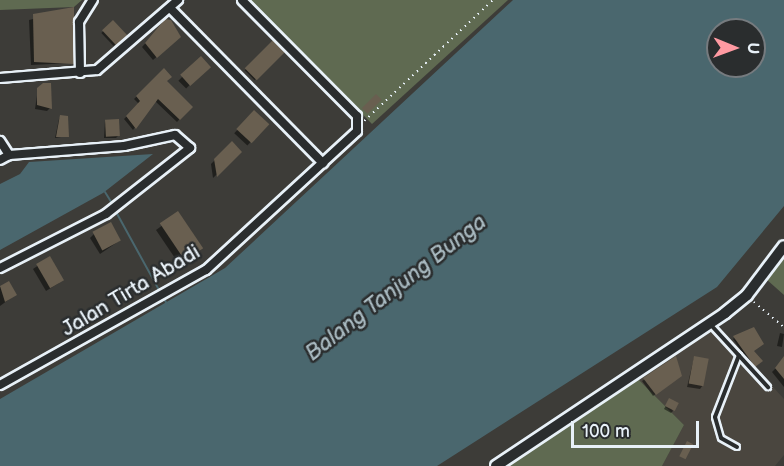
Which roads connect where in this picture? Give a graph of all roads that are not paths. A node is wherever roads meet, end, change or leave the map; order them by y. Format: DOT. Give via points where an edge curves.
graph roads {
  1 [pos="93,0"];
  2 [pos="178,0"];
  3 [pos="242,0"];
  4 [pos="170,8"];
  5 [pos="80,73"];
  6 [pos="0,78"];
  7 [pos="0,141"];
  8 [pos="9,155"];
  9 [pos="0,160"];
  10 [pos="323,163"];
  11 [pos="784,246"];
  12 [pos="0,268"];
  13 [pos="709,324"];
  14 [pos="739,355"];
  15 [pos="0,385"];
  16 [pos="768,387"];
  17 [pos="737,447"];
  18 [pos="496,466"];
  1 -- 5 [label="street" via="79,22"];
  2 -- 4 [label="street"];
  3 -- 10 [label="street, Jalan Tirta Abadi" via="360,125"];
  4 -- 5 [label="street" via="104,67"];
  4 -- 10 [label="street"];
  5 -- 6 [label="street"];
  7 -- 8 [label="street"];
  8 -- 9 [label="street"];
  8 -- 12 [label="street" via="124,146 175,135 189,146 188,152 122,204"];
  10 -- 15 [label="street, Jalan Tirta Abadi" via="225,254 168,294"];
  11 -- 13 [label="street" via="747,295"];
  13 -- 14 [label="lane"];
  13 -- 18 [label="street"];
  14 -- 16 [label="lane"];
  14 -- 17 [label="lane" via="715,417 721,438"];
}
